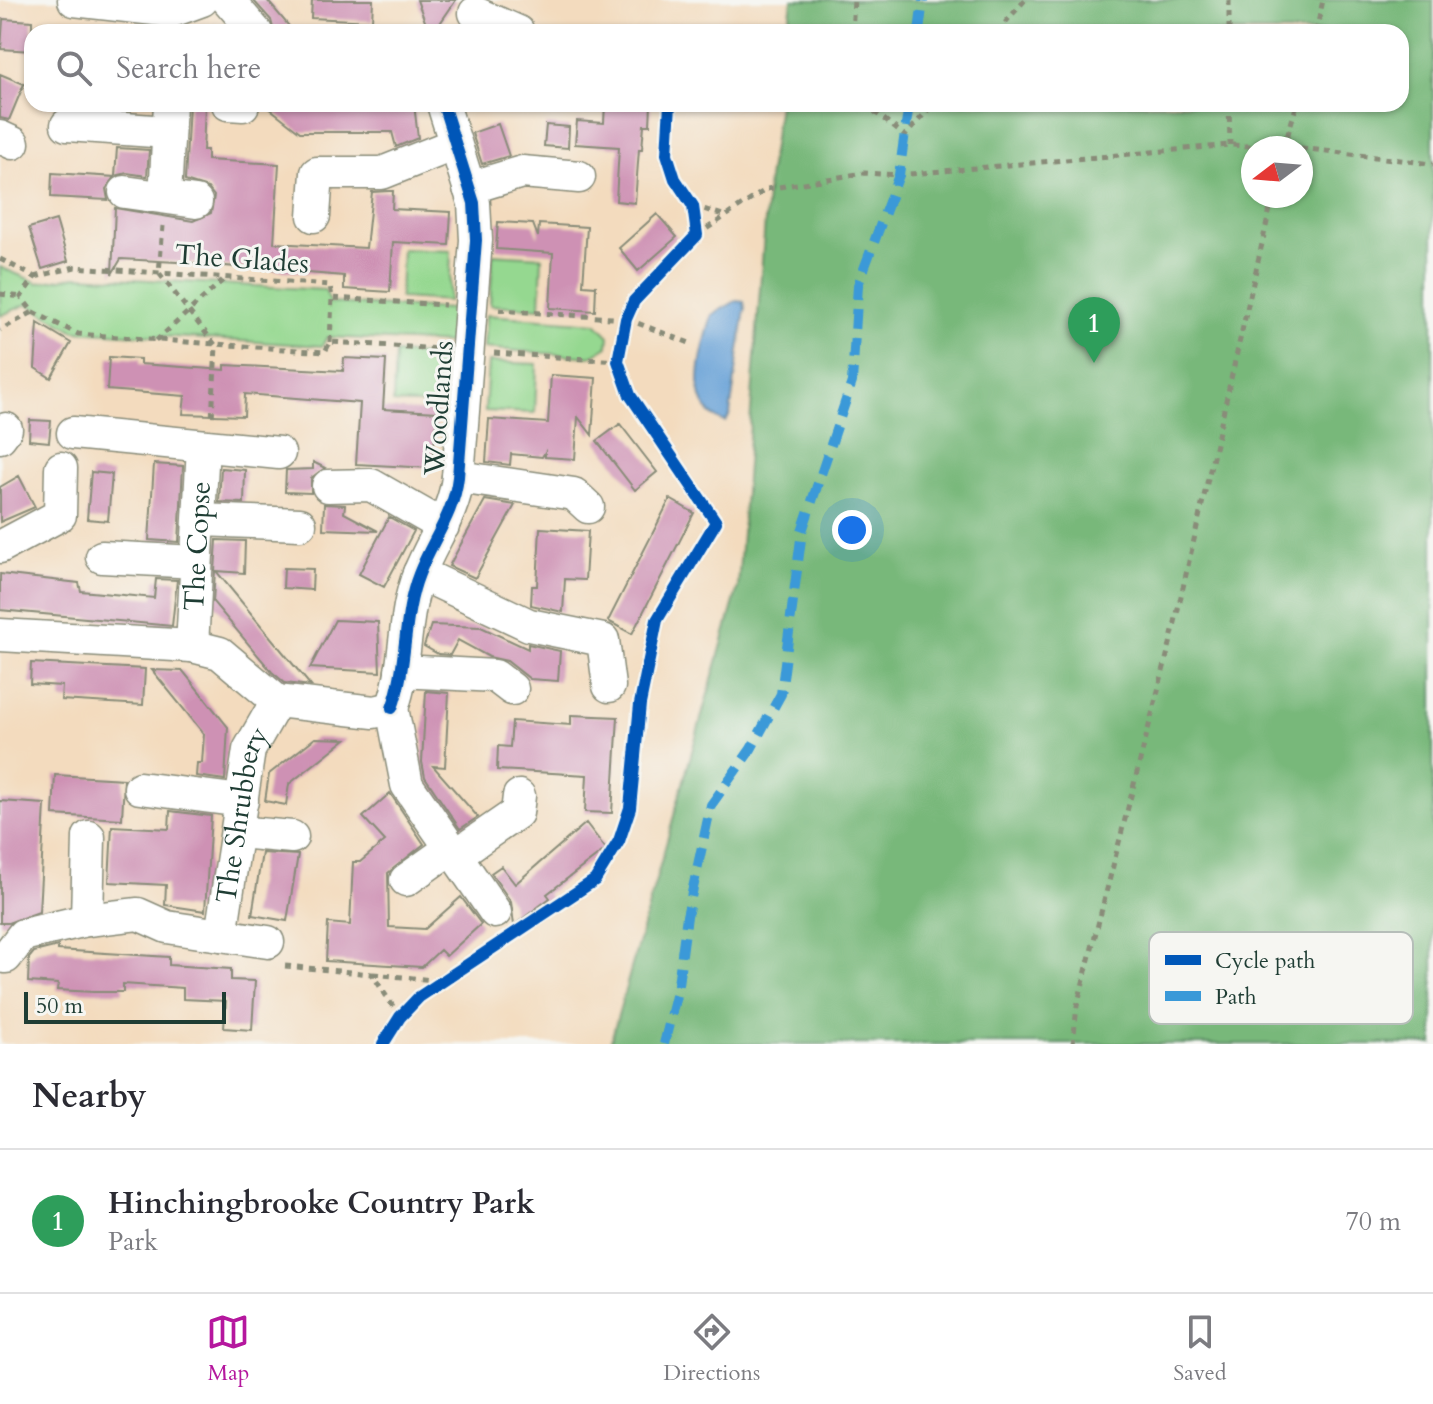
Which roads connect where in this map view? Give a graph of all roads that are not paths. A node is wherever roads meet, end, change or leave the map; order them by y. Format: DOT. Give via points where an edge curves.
graph roads {
  1 [pos="74,0"];
  2 [pos="202,0"];
  3 [pos="228,0"];
  4 [pos="473,15"];
  5 [pos="172,21"];
  6 [pos="249,24"];
  7 [pos="497,24"];
  8 [pos="445,112"];
  9 [pos="169,118"];
  10 [pos="67,125"];
  11 [pos="455,144"];
  12 [pos="579,177"];
  13 [pos="469,188"];
  14 [pos="125,192"];
  15 [pos="314,216"];
  16 [pos="73,433"];
  17 [pos="207,447"];
  18 [pos="279,453"];
  19 [pos="61,468"];
  20 [pos="458,477"];
  21 [pos="328,486"];
  22 [pos="588,507"];
  23 [pos="200,520"];
  24 [pos="300,524"];
  25 [pos="443,526"];
  26 [pos="0,547"];
  27 [pos="102,557"];
  28 [pos="196,562"];
  29 [pos="419,573"];
  30 [pos="0,635"];
  31 [pos="192,646"];
  32 [pos="401,671"];
  33 [pos="609,686"];
  34 [pos="512,689"];
  35 [pos="277,701"];
  36 [pos="392,708"];
  37 [pos="140,788"];
  38 [pos="519,796"];
  39 [pos="239,816"];
  40 [pos="89,837"];
  41 [pos="292,837"];
  42 [pos="453,851"];
  43 [pos="406,880"];
  44 [pos="495,912"];
  45 [pos="87,920"];
  46 [pos="221,935"];
  47 [pos="268,942"];
  48 [pos="6,957"];
  1 -- 5 [label="street"];
  2 -- 5 [label="street"];
  3 -- 6 [label="street"];
  4 -- 7 [label="street"];
  8 -- 11 [label="street, Woodlands"];
  9 -- 10 [label="street"];
  9 -- 14 [label="street" via="181,199"];
  11 -- 13 [label="street, Woodlands"];
  11 -- 15 [label="street" via="382,173 317,173"];
  12 -- 13 [label="street" via="522,172"];
  13 -- 20 [label="street, Woodlands" via="476,240"];
  16 -- 17 [label="street"];
  17 -- 18 [label="street"];
  17 -- 23 [label="street, The Copse"];
  19 -- 26 [label="street" via="60,515"];
  20 -- 22 [label="street, Woodlands" via="574,494"];
  20 -- 25 [label="street, Woodlands" via="455,502"];
  21 -- 25 [label="street" via="371,485"];
  23 -- 24 [label="street"];
  23 -- 28 [label="street, The Copse"];
  25 -- 29 [label="street, Woodlands"];
  27 -- 28 [label="street"];
  28 -- 31 [label="street, The Copse"];
  29 -- 32 [label="street, Woodlands" via="407,615"];
  29 -- 33 [label="street" via="529,625 603,640"];
  30 -- 31 [label="street"];
  31 -- 35 [label="street" via="220,653"];
  32 -- 34 [label="street" via="495,676"];
  32 -- 36 [label="street, Woodlands"];
  35 -- 36 [label="street" via="374,712"];
  35 -- 39 [label="street, The Shrubbery" via="249,750"];
  36 -- 42 [label="street" via="407,785"];
  37 -- 39 [label="street"];
  38 -- 42 [label="street" via="517,813"];
  39 -- 41 [label="street"];
  39 -- 46 [label="street, The Shrubbery"];
  40 -- 45 [label="street"];
  42 -- 43 [label="street"];
  42 -- 44 [label="street"];
  45 -- 46 [label="street, The Shrubbery" via="138,914 167,927"];
  45 -- 48 [label="street, The Shrubbery" via="23,935"];
  46 -- 47 [label="street, The Shrubbery"];
}
